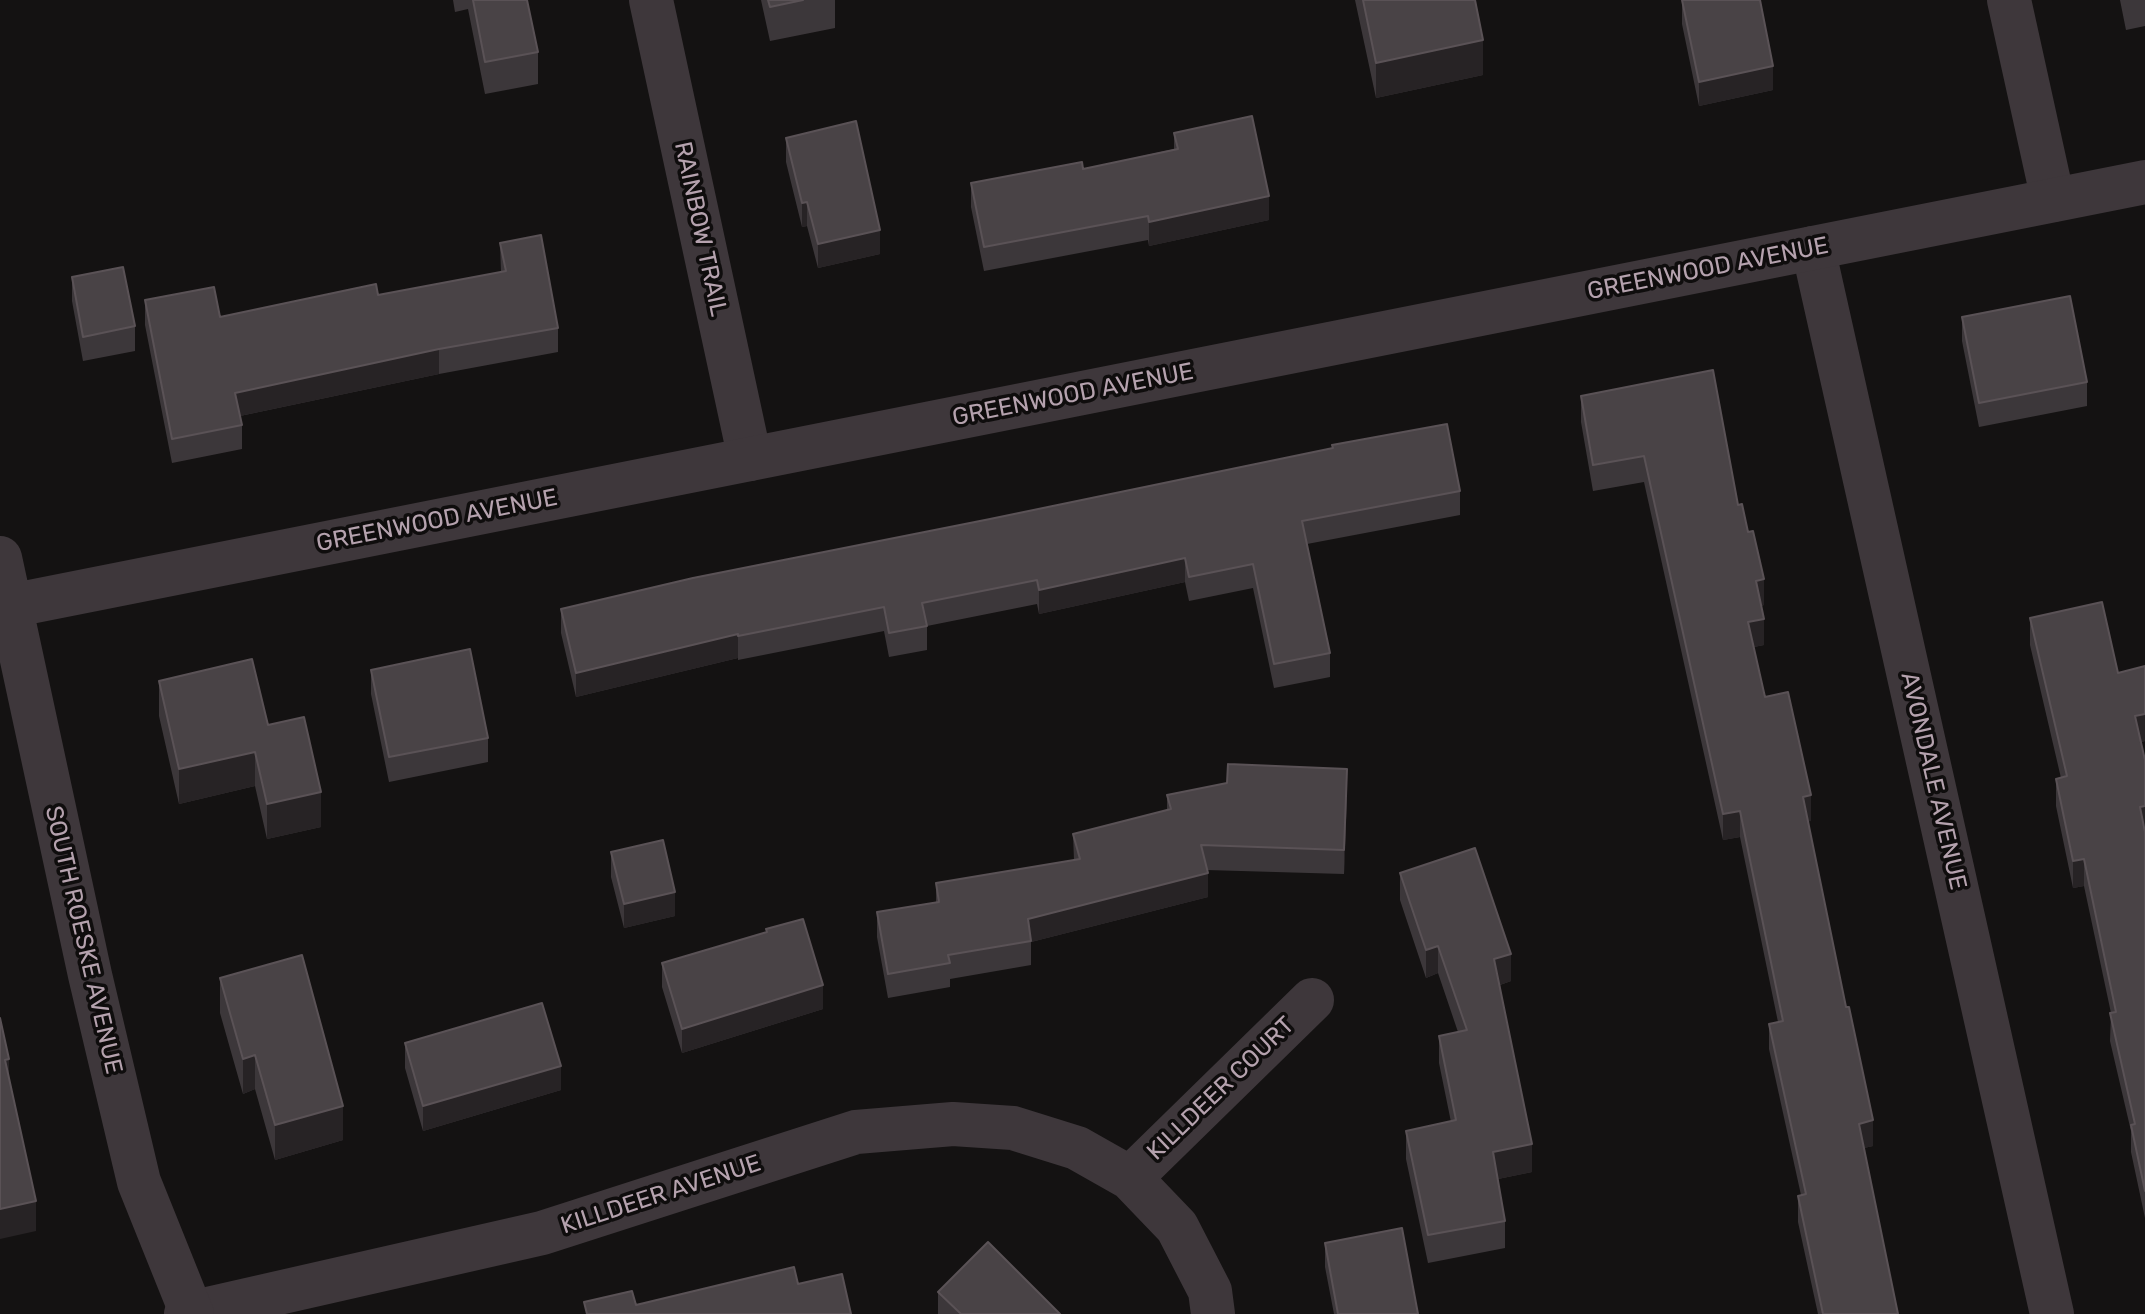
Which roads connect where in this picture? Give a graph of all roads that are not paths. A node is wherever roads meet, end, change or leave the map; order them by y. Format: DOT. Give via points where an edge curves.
graph roads {
  1 [pos="651,0"];
  2 [pos="2009,0"];
  3 [pos="2145,182"];
  4 [pos="2053,200"];
  5 [pos="1813,248"];
  6 [pos="750,459"];
  7 [pos="0,558"];
  8 [pos="4,607"];
  9 [pos="1312,1000"];
  10 [pos="1130,1178"];
  11 [pos="190,1314"];
  12 [pos="1213,1314"];
  13 [pos="2052,1314"];
  1 -- 6 [label="street, RAINBOW TRAIL"];
  2 -- 4 [label="street"];
  3 -- 4 [label="street, GREENWOOD AVENUE"];
  4 -- 5 [label="street, GREENWOOD AVENUE"];
  5 -- 6 [label="street, GREENWOOD AVENUE"];
  5 -- 13 [label="street, AVONDALE AVENUE"];
  6 -- 8 [label="street, GREENWOOD AVENUE"];
  7 -- 8 [label="street, SOUTH ROESKE AVENUE"];
  8 -- 11 [label="street, SOUTH ROESKE AVENUE" via="139,1182"];
  9 -- 10 [label="street, KILLDEER COURT"];
  10 -- 11 [label="street, KILLDEER AVENUE" via="1077,1148 1013,1128 953,1124 856,1132 542,1233"];
  10 -- 12 [label="street, KILLDEER AVENUE" via="1177,1227 1210,1291"];
}
